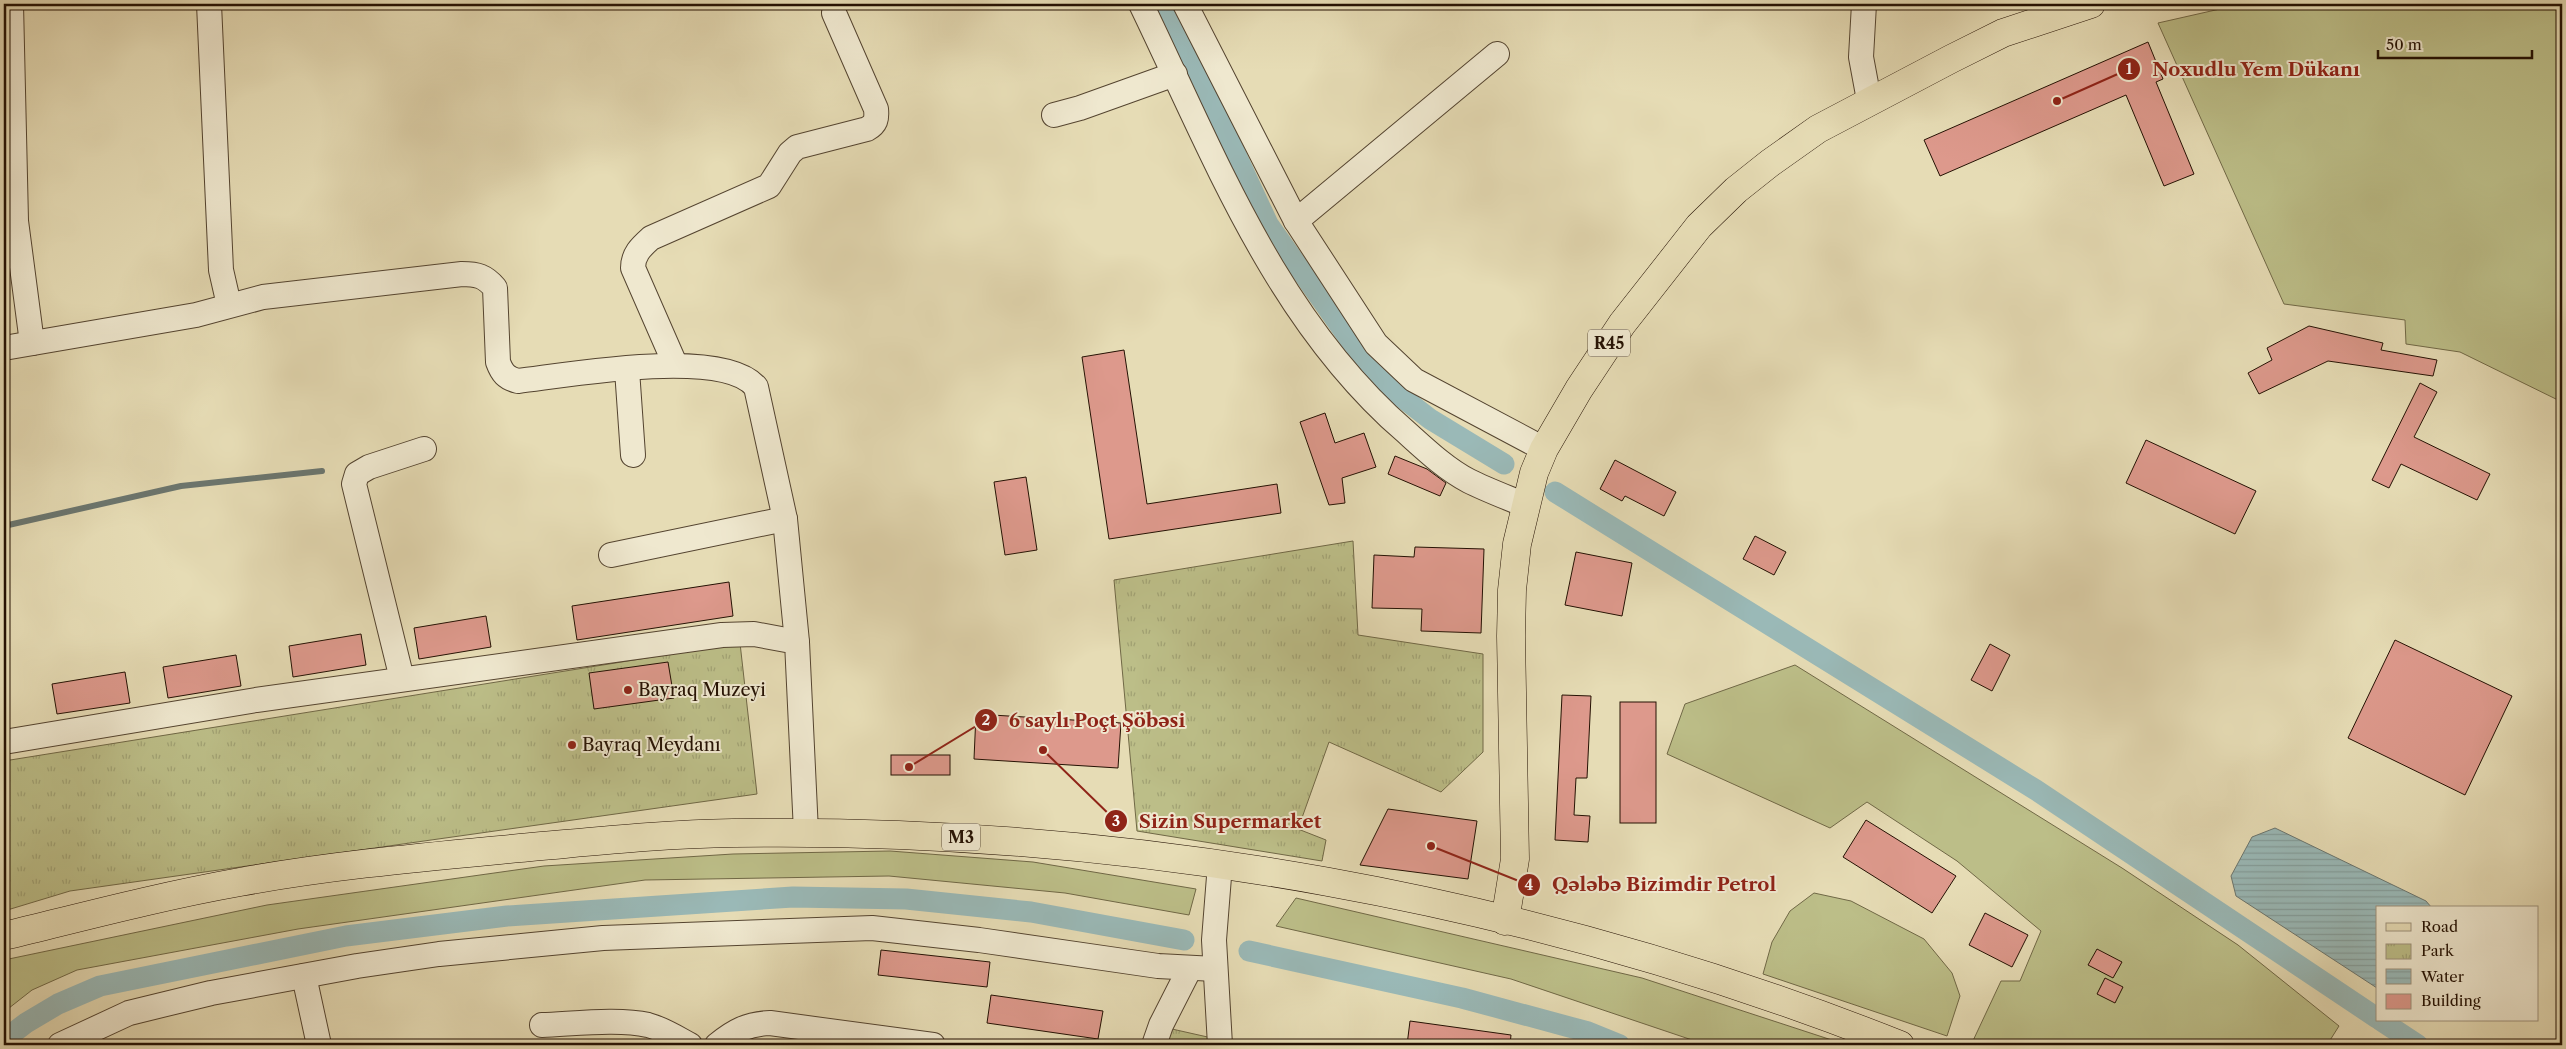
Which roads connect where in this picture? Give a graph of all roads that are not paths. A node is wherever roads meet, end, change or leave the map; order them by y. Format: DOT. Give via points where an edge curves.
graph roads {
  1 [pos="11,4"];
  2 [pos="209,4"];
  3 [pos="1141,4"];
  4 [pos="1185,4"];
  5 [pos="1864,4"];
  6 [pos="2091,4"];
  7 [pos="834,14"];
  8 [pos="1496,54"];
  9 [pos="8,64"];
  10 [pos="1175,74"];
  11 [pos="1869,100"];
  12 [pos="1054,115"];
  13 [pos="1296,221"];
  14 [pos="229,305"];
  15 [pos="32,342"];
  16 [pos="4,348"];
  17 [pos="675,364"];
  18 [pos="627,370"];
  19 [pos="424,449"];
  20 [pos="1544,449"];
  21 [pos="633,455"];
  22 [pos="1525,505"];
  23 [pos="785,519"];
  24 [pos="611,555"];
  25 [pos="797,642"];
  26 [pos="402,680"];
  27 [pos="4,742"];
  28 [pos="806,832"];
  29 [pos="1220,864"];
  30 [pos="1505,921"];
  31 [pos="4,936"];
  32 [pos="1190,968"];
  33 [pos="1215,968"];
  34 [pos="304,976"];
  35 [pos="542,1025"];
  36 [pos="95,1037"];
  37 [pos="60,1045"];
  38 [pos="319,1045"];
  39 [pos="690,1045"];
  40 [pos="717,1045"];
  41 [pos="934,1045"];
  42 [pos="1154,1045"];
  43 [pos="1220,1045"];
  44 [pos="1900,1045"];
  1 -- 9 [label="street"];
  2 -- 14 [label="street" via="221,270"];
  3 -- 10 [label="street"];
  4 -- 13 [label="street"];
  5 -- 11 [label="street" via="1861,57"];
  6 -- 11 [label="main road, R45" via="2003,33"];
  7 -- 17 [label="street" via="876,109 877,118 867,129 797,147 769,186 651,238 641,247 633,259 634,268"];
  8 -- 13 [label="street"];
  9 -- 15 [label="street" via="16,221"];
  10 -- 12 [label="street"];
  10 -- 22 [label="street" via="1255,242 1298,311 1335,359 1382,412 1437,460 1468,480"];
  11 -- 20 [label="main road, R45" via="1770,162 1699,226 1622,324"];
  13 -- 20 [label="street" via="1376,344 1392,361 1414,380 1438,394"];
  14 -- 15 [label="street" via="154,323"];
  14 -- 18 [label="street" via="264,297 462,274 479,275 495,288 498,362 509,378 518,381"];
  15 -- 16 [label="street"];
  17 -- 18 [label="street"];
  17 -- 23 [label="street" via="736,373 749,378 756,387"];
  18 -- 21 [label="street"];
  19 -- 26 [label="street" via="369,467 358,474 354,484"];
  20 -- 22 [label="main road, R45"];
  22 -- 30 [label="main road, R45" via="1512,590 1515,859"];
  23 -- 24 [label="street"];
  23 -- 25 [label="street"];
  25 -- 26 [label="street" via="754,634 722,635"];
  25 -- 28 [label="street"];
  26 -- 27 [label="street" via="256,700"];
  28 -- 29 [label="main road, M3" via="960,837"];
  28 -- 31 [label="main road, M3" via="624,838 327,868 149,901"];
  29 -- 30 [label="main road, M3" via="1341,884"];
  29 -- 33 [label="street"];
  30 -- 44 [label="main road, M3" via="1639,956 1743,988"];
  32 -- 33 [label="street"];
  32 -- 34 [label="street" via="872,928 604,938 439,954"];
  32 -- 42 [label="street"];
  33 -- 43 [label="street"];
  34 -- 36 [label="street" via="210,993 129,1013"];
  34 -- 38 [label="street"];
  35 -- 39 [label="street" via="647,1025"];
  36 -- 37 [label="street"];
  40 -- 41 [label="street" via="736,1030 755,1024 770,1024"];
}
